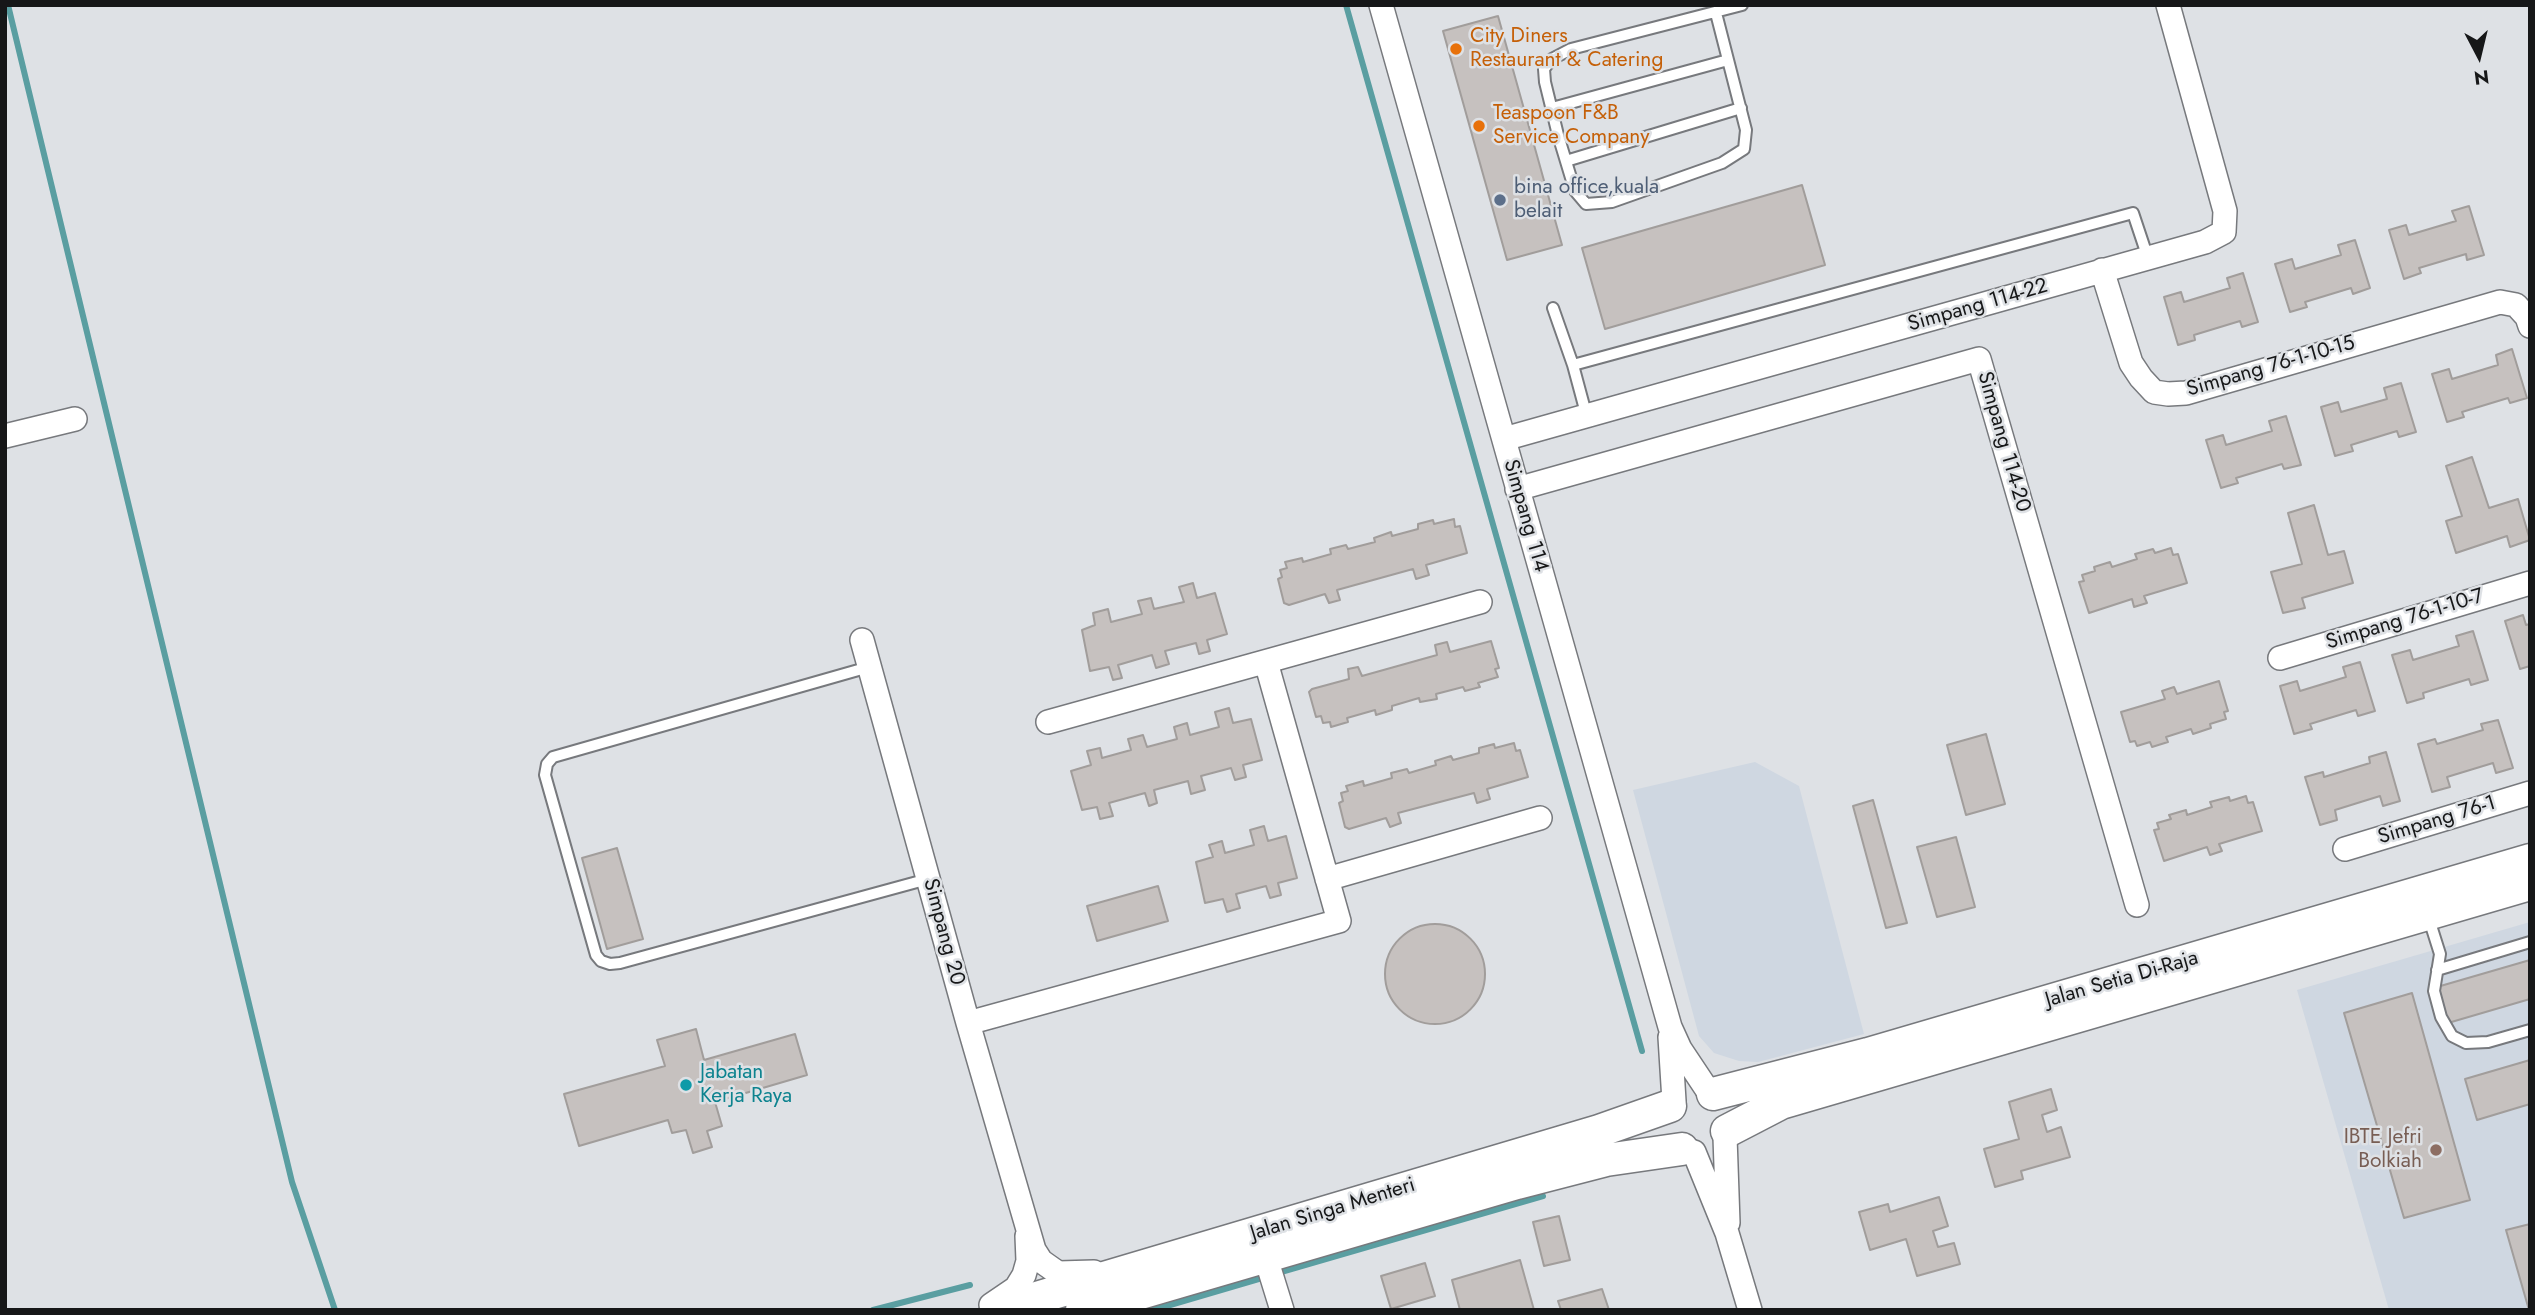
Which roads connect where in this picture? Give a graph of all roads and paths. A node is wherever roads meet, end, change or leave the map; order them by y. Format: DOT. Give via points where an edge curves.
graph roads {
  1 [pos="1381,5"];
  2 [pos="1742,5"];
  3 [pos="2168,5"];
  4 [pos="1716,13"];
  5 [pos="1728,60"];
  6 [pos="1552,108"];
  7 [pos="1741,108"];
  8 [pos="1566,162"];
  9 [pos="2148,258"];
  10 [pos="2102,270"];
  11 [pos="1553,307"];
  12 [pos="2530,326"];
  13 [pos="1573,365"];
  14 [pos="1587,417"];
  15 [pos="75,419"];
  16 [pos="5,436"];
  17 [pos="1504,439"];
  18 [pos="1517,489"];
  19 [pos="2530,583"];
  20 [pos="1480,601"];
  21 [pos="862,640"];
  22 [pos="2280,658"];
  23 [pos="1266,662"];
  24 [pos="869,667"];
  25 [pos="1048,722"];
  26 [pos="2530,793"];
  27 [pos="1540,818"];
  28 [pos="2345,849"];
  29 [pos="2530,860"];
  30 [pos="928,878"];
  31 [pos="1327,879"];
  32 [pos="2530,884"];
  33 [pos="2137,905"];
  34 [pos="2427,914"];
  35 [pos="2530,942"];
  36 [pos="2437,970"];
  37 [pos="968,1023"];
  38 [pos="1670,1027"];
  39 [pos="2530,1030"];
  40 [pos="1710,1093"];
  41 [pos="1672,1103"];
  42 [pos="1726,1134"];
  43 [pos="1688,1151"];
  44 [pos="1025,1223"];
  45 [pos="1727,1233"];
  46 [pos="1265,1255"];
  47 [pos="1141,1267"];
  48 [pos="983,1310"];
  49 [pos="996,1310"];
  50 [pos="1082,1310"];
  51 [pos="1282,1310"];
  52 [pos="1750,1310"];
  1 -- 17 [label="street, Simpang 114"];
  2 -- 4 [label="lane"];
  3 -- 9 [label="street, Simpang 114-22" via="2225,211 2224,232"];
  4 -- 5 [label="lane"];
  4 -- 6 [label="lane" via="1571,49 1552,59 1544,69"];
  5 -- 6 [label="lane"];
  5 -- 7 [label="lane"];
  6 -- 8 [label="lane"];
  7 -- 8 [label="lane"];
  7 -- 8 [label="lane" via="1744,149 1722,163 1612,202 1586,204 1575,191"];
  9 -- 10 [label="street, Simpang 114-22"];
  9 -- 13 [label="lane" via="2133,213"];
  10 -- 12 [label="street, Simpang 76-1-10-15" via="2131,363 2154,392 2168,394 2186,393 2500,302 2516,305"];
  10 -- 14 [label="street, Simpang 114-22"];
  11 -- 13 [label="lane"];
  13 -- 14 [label="lane"];
  14 -- 17 [label="street, Simpang 114-22"];
  15 -- 16 [label="street"];
  17 -- 18 [label="street, Simpang 114"];
  18 -- 33 [label="street, Simpang 114-20" via="1979,359"];
  18 -- 38 [label="street, Simpang 114"];
  19 -- 22 [label="street, Simpang 76-1-10-7"];
  20 -- 23 [label="street"];
  21 -- 24 [label="street, Simpang 20"];
  23 -- 25 [label="street"];
  23 -- 31 [label="street"];
  24 -- 30 [label="street, Simpang 20"];
  24 -- 30 [label="lane" via="553,757 545,775 596,955 610,964"];
  26 -- 28 [label="street, Simpang 76-1"];
  27 -- 31 [label="street"];
  29 -- 40 [label="main road, Jalan Setia Di-Raja" via="1868,1054"];
  30 -- 37 [label="street, Simpang 20"];
  31 -- 37 [label="street" via="1339,921"];
  32 -- 34 [label="main road, Jalan Setia Di-Raja"];
  34 -- 36 [label="lane" via="2440,954"];
  34 -- 42 [label="main road, Jalan Setia Di-Raja" via="1782,1103"];
  35 -- 36 [label="lane"];
  36 -- 39 [label="lane" via="2434,991 2452,1036 2466,1043 2488,1042"];
  37 -- 44 [label="street, Simpang 20"];
  38 -- 40 [label="street, Simpang 114"];
  38 -- 41 [label="street, Simpang 114"];
  40 -- 41 [label="main road" via="1689,1091"];
  40 -- 42 [label="main road" via="1726,1107"];
  41 -- 43 [label="main road" via="1667,1130 1673,1141"];
  41 -- 47 [label="main road, Jalan Singa Menteri" via="1586,1135"];
  42 -- 43 [label="main road" via="1712,1149"];
  42 -- 45 [label="street"];
  43 -- 45 [label="street"];
  43 -- 46 [label="main road, Jalan Singa Menteri" via="1606,1160"];
  44 -- 47 [label="street" via="1041,1261 1058,1273"];
  44 -- 48 [label="street" via="1028,1261 1024,1275 1016,1288"];
  45 -- 52 [label="street"];
  46 -- 50 [label="main road, Jalan Singa Menteri"];
  46 -- 51 [label="street"];
  47 -- 49 [label="main road, Jalan Singa Menteri"];
}
